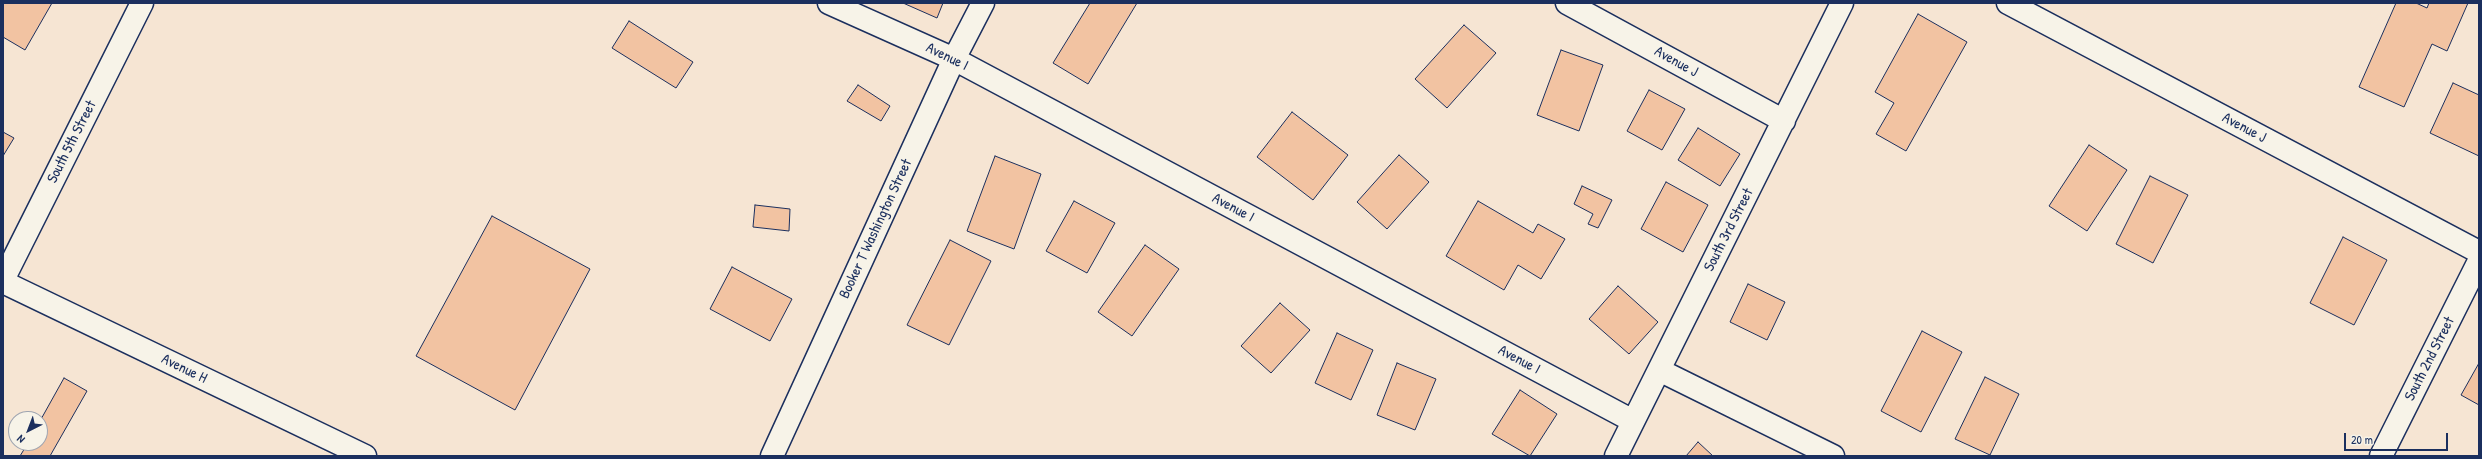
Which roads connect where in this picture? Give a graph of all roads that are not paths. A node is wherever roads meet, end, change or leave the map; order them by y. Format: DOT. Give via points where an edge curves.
graph roads {
  1 [pos="142,3"];
  2 [pos="829,3"];
  3 [pos="983,3"];
  4 [pos="1567,3"];
  5 [pos="1842,3"];
  6 [pos="2008,3"];
  7 [pos="954,59"];
  8 [pos="1784,121"];
  9 [pos="2479,252"];
  10 [pos="2479,261"];
  11 [pos="3,281"];
  12 [pos="1659,370"];
  13 [pos="1633,421"];
  14 [pos="365,456"];
  15 [pos="772,456"];
  16 [pos="1616,456"];
  17 [pos="1833,456"];
  18 [pos="2381,456"];
  1 -- 11 [label="street, South 5th Street"];
  2 -- 7 [label="street, Avenue I"];
  3 -- 7 [label="street, Booker T Washington Street"];
  4 -- 8 [label="street, Avenue J"];
  5 -- 8 [label="street, South 3rd Street"];
  6 -- 9 [label="street, Avenue J"];
  7 -- 13 [label="street, Avenue I"];
  7 -- 15 [label="street, Booker T Washington Street"];
  8 -- 12 [label="street, South 3rd Street"];
  10 -- 18 [label="street, South 2nd Street"];
  11 -- 14 [label="street, Avenue H"];
  12 -- 13 [label="street, South 3rd Street"];
  12 -- 17 [label="street"];
  13 -- 16 [label="street, South 3rd Street"];
}
